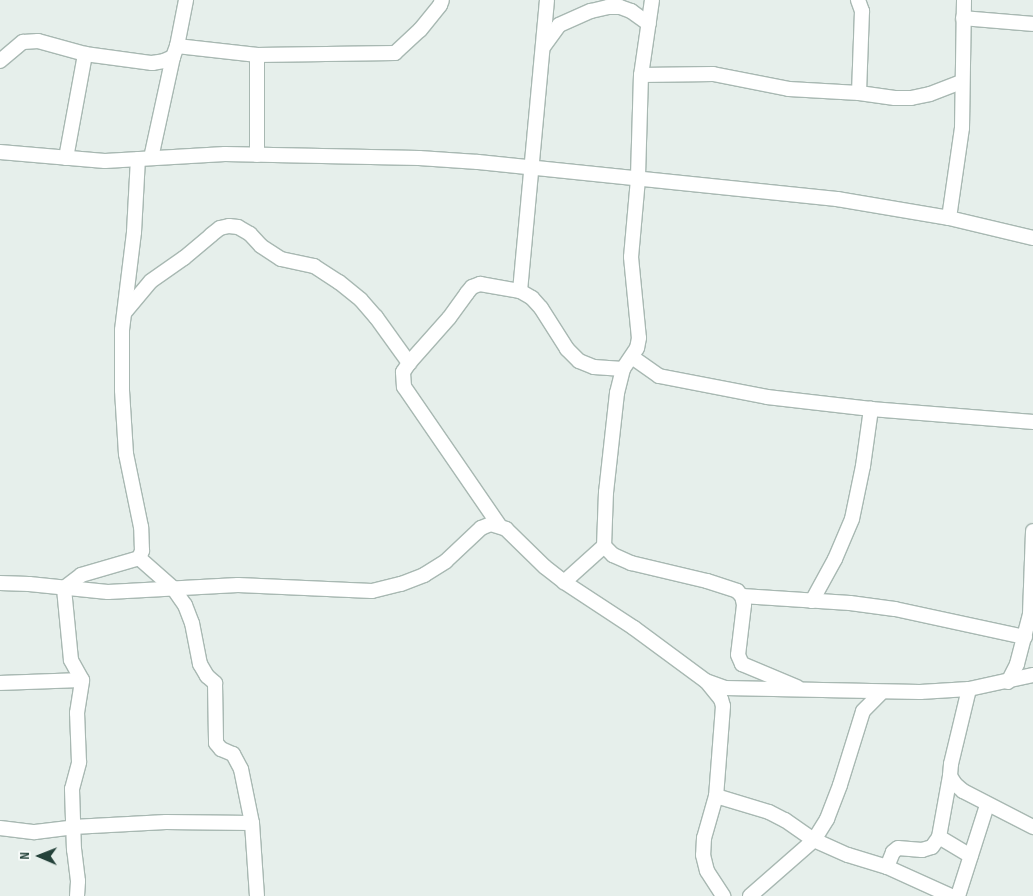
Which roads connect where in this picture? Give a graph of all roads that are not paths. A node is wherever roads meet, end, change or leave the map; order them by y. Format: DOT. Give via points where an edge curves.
graph roads {
  1 [pos="186,0"];
  2 [pos="442,0"];
  3 [pos="547,0"];
  4 [pos="633,0"];
  5 [pos="652,0"];
  6 [pos="858,0"];
  7 [pos="964,0"];
  8 [pos="620,7"];
  9 [pos="962,18"];
  10 [pos="649,24"];
  11 [pos="1033,24"];
  12 [pos="542,48"];
  13 [pos="175,52"];
  14 [pos="85,54"];
  15 [pos="257,55"];
  16 [pos="0,61"];
  17 [pos="641,75"];
  18 [pos="962,82"];
  19 [pos="859,93"];
  20 [pos="0,152"];
  21 [pos="258,155"];
  22 [pos="66,158"];
  23 [pos="145,158"];
  24 [pos="533,168"];
  25 [pos="638,179"];
  26 [pos="949,218"];
  27 [pos="1033,238"];
  28 [pos="520,291"];
  29 [pos="124,313"];
  30 [pos="632,358"];
  31 [pos="409,363"];
  32 [pos="623,369"];
  33 [pos="871,409"];
  34 [pos="1033,422"];
  35 [pos="499,525"];
  36 [pos="1033,531"];
  37 [pos="604,546"];
  38 [pos="140,558"];
  39 [pos="152,569"];
  40 [pos="564,582"];
  41 [pos="0,584"];
  42 [pos="64,588"];
  43 [pos="173,588"];
  44 [pos="156,589"];
  45 [pos="742,596"];
  46 [pos="812,601"];
  47 [pos="1025,637"];
  48 [pos="1033,676"];
  49 [pos="82,680"];
  50 [pos="706,681"];
  51 [pos="1008,682"];
  52 [pos="0,683"];
  53 [pos="801,689"];
  54 [pos="969,689"];
  55 [pos="882,692"];
  56 [pos="950,776"];
  57 [pos="716,796"];
  58 [pos="987,805"];
  59 [pos="252,823"];
  60 [pos="73,827"];
  61 [pos="1033,827"];
  62 [pos="0,828"];
  63 [pos="939,837"];
  64 [pos="814,840"];
  65 [pos="971,856"];
  66 [pos="887,867"];
  67 [pos="944,894"];
  68 [pos="77,896"];
  69 [pos="257,896"];
  70 [pos="723,896"];
  71 [pos="750,896"];
  72 [pos="958,896"];
  1 -- 13 [label="street"];
  2 -- 15 [label="street" via="420,30 395,53"];
  3 -- 12 [label="street"];
  4 -- 8 [label="street"];
  5 -- 10 [label="street"];
  6 -- 19 [label="street" via="862,10"];
  7 -- 9 [label="street"];
  8 -- 10 [label="street"];
  8 -- 12 [label="street" via="591,11 559,25"];
  9 -- 11 [label="street"];
  9 -- 18 [label="street"];
  10 -- 17 [label="street"];
  12 -- 24 [label="street"];
  13 -- 14 [label="street" via="164,61 152,63"];
  13 -- 15 [label="street"];
  13 -- 23 [label="street"];
  14 -- 16 [label="street" via="38,41 23,42"];
  14 -- 22 [label="street"];
  15 -- 21 [label="street"];
  17 -- 19 [label="street" via="695,73 789,89"];
  17 -- 25 [label="street"];
  18 -- 19 [label="street" via="911,98"];
  18 -- 26 [label="street" via="962,128"];
  20 -- 22 [label="street"];
  21 -- 23 [label="street" via="199,154"];
  21 -- 24 [label="street" via="419,158"];
  22 -- 23 [label="street" via="105,161"];
  23 -- 29 [label="street"];
  24 -- 25 [label="street"];
  24 -- 28 [label="street"];
  25 -- 26 [label="street" via="837,199"];
  25 -- 30 [label="street" via="631,257 639,338"];
  26 -- 27 [label="street"];
  28 -- 31 [label="street" via="480,284 472,287"];
  28 -- 32 [label="street" via="542,308 567,349 579,360 594,367"];
  29 -- 31 [label="street" via="151,281 220,228 238,227 281,259 314,266 339,282 376,317"];
  29 -- 38 [label="street" via="123,423 141,527"];
  30 -- 32 [label="street"];
  30 -- 33 [label="street" via="659,376 680,381 766,397"];
  31 -- 35 [label="street" via="403,372 404,387"];
  32 -- 37 [label="street" via="613,422"];
  33 -- 34 [label="street"];
  33 -- 46 [label="street" via="852,520"];
  35 -- 40 [label="street"];
  35 -- 43 [label="street" via="481,528 446,561 424,574 372,591 246,585"];
  36 -- 47 [label="street" via="1030,604"];
  37 -- 40 [label="street"];
  37 -- 45 [label="street" via="612,555 631,563 730,587"];
  38 -- 39 [label="street"];
  38 -- 42 [label="street" via="81,575"];
  39 -- 43 [label="street"];
  39 -- 44 [label="street"];
  40 -- 50 [label="street"];
  41 -- 42 [label="street"];
  42 -- 44 [label="street" via="108,592"];
  42 -- 49 [label="street" via="71,660"];
  43 -- 44 [label="street"];
  43 -- 59 [label="street" via="189,612 200,664 215,683 216,743 237,759"];
  45 -- 46 [label="street"];
  45 -- 53 [label="street" via="744,606 738,655 742,664"];
  46 -- 47 [label="street" via="895,610"];
  47 -- 51 [label="street"];
  48 -- 51 [label="street"];
  49 -- 52 [label="street"];
  49 -- 60 [label="street" via="77,713 79,762 72,789"];
  50 -- 53 [label="street" via="725,688 745,690"];
  50 -- 57 [label="street" via="723,706"];
  51 -- 54 [label="street"];
  53 -- 55 [label="street"];
  54 -- 55 [label="street"];
  54 -- 56 [label="street" via="950,764"];
  55 -- 64 [label="street" via="863,712 840,786 827,819"];
  56 -- 58 [label="street" via="963,791"];
  56 -- 63 [label="street"];
  57 -- 64 [label="street" via="769,812"];
  57 -- 70 [label="street" via="704,838 703,855 708,871"];
  58 -- 61 [label="street"];
  58 -- 65 [label="street"];
  59 -- 60 [label="street" via="166,822"];
  59 -- 69 [label="street"];
  60 -- 62 [label="street" via="35,832"];
  60 -- 68 [label="street"];
  63 -- 65 [label="street"];
  63 -- 66 [label="street" via="928,849 898,848"];
  64 -- 66 [label="street"];
  64 -- 71 [label="street"];
  65 -- 72 [label="street"];
  66 -- 67 [label="street"];
}
